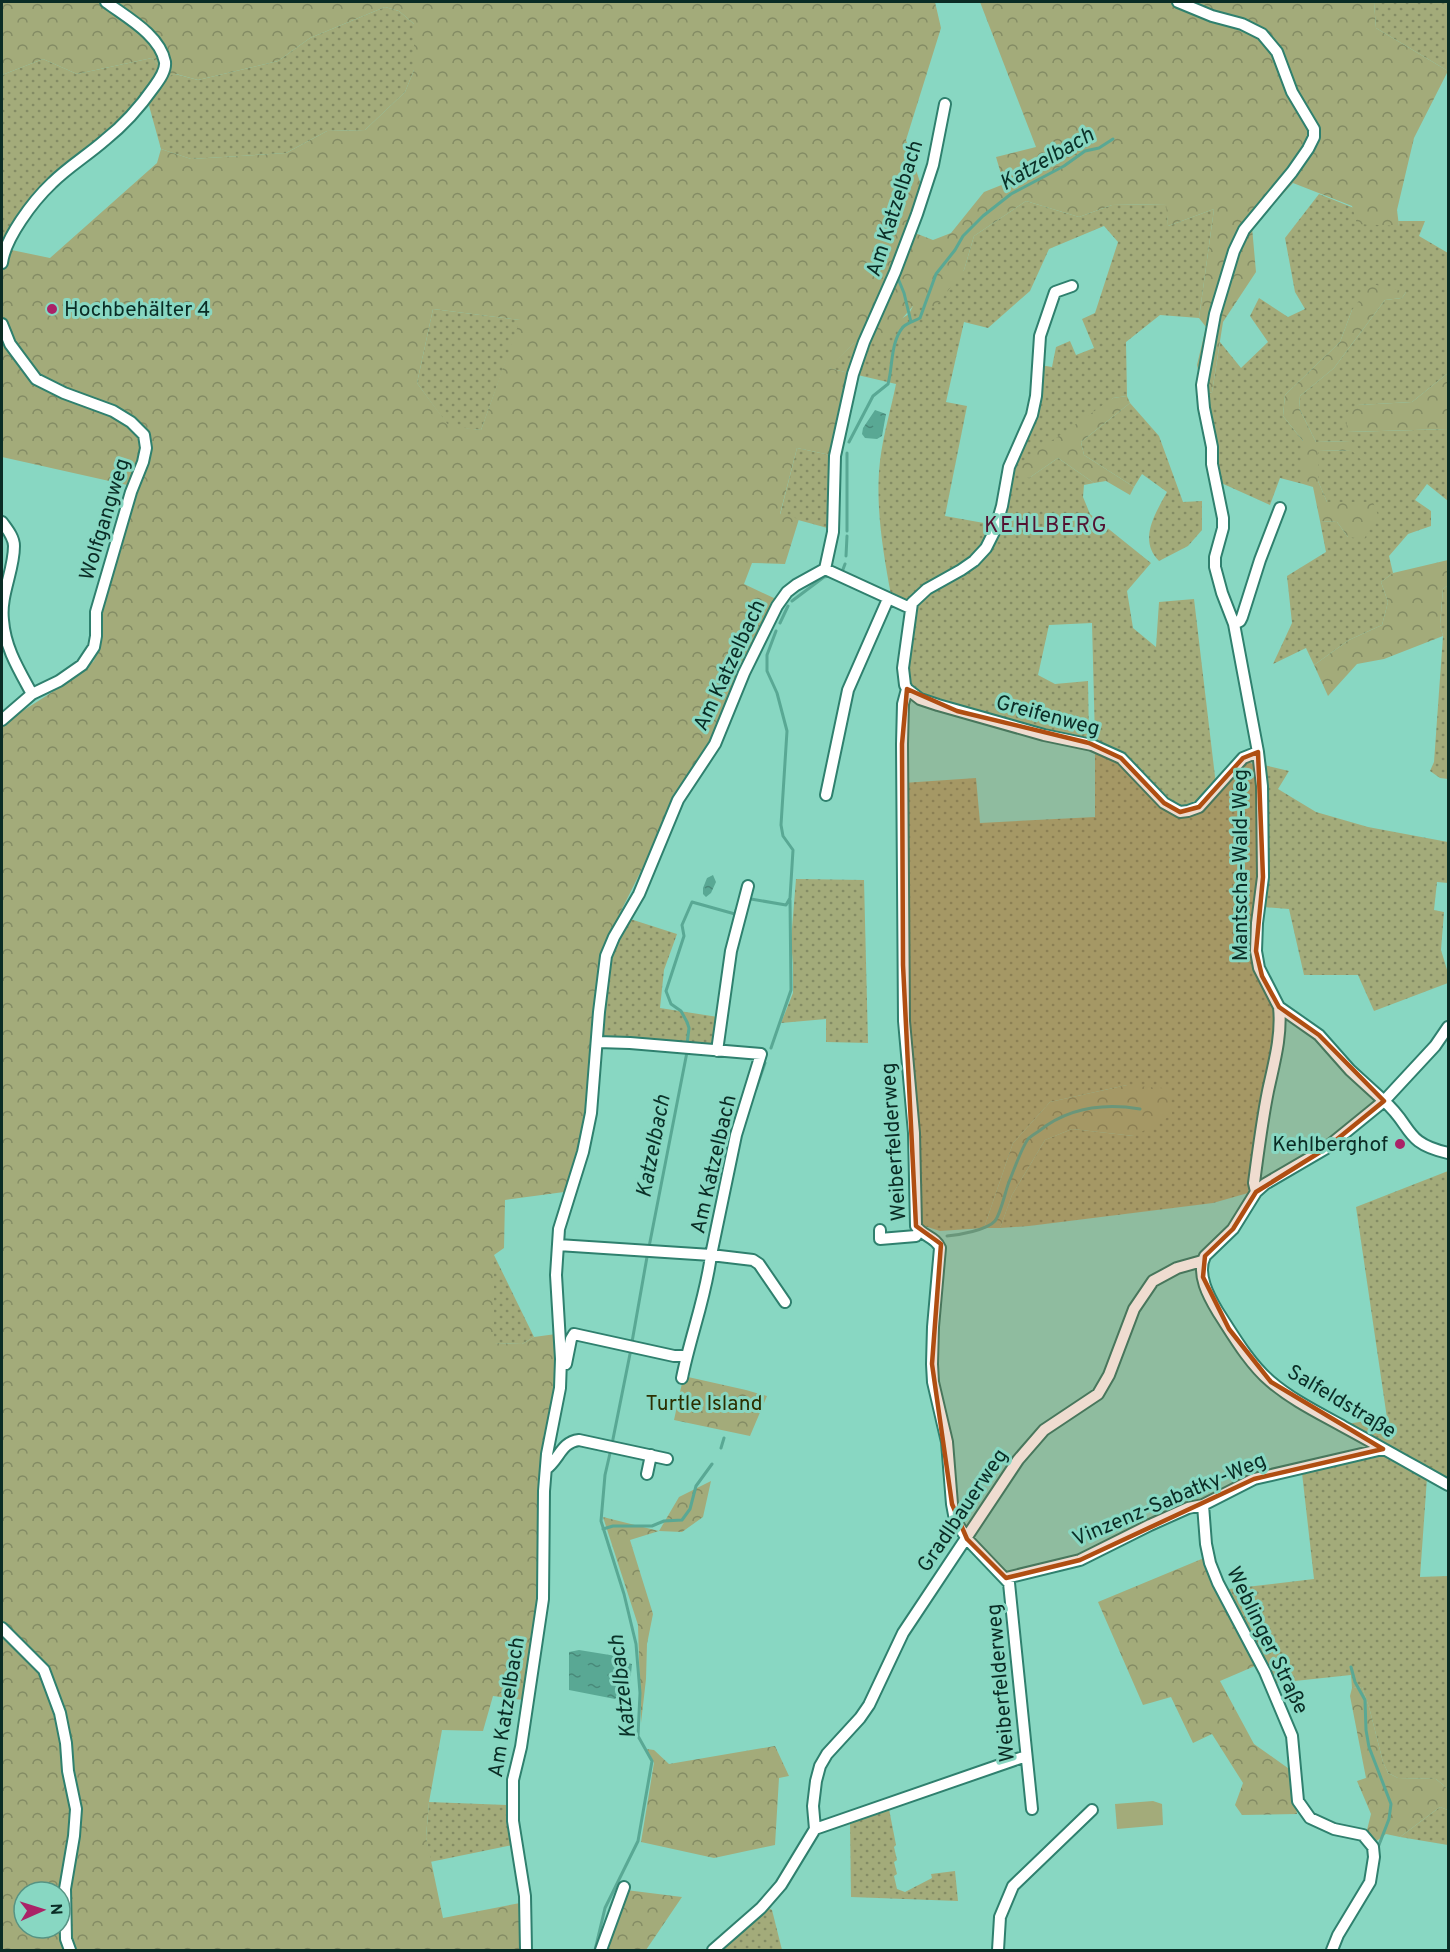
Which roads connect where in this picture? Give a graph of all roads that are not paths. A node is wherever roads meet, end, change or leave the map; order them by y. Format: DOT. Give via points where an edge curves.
graph roads {
  1 [pos="106,2"];
  2 [pos="1178,2"];
  3 [pos="945,104"];
  4 [pos="2,263"];
  5 [pos="1072,286"];
  6 [pos="2,324"];
  7 [pos="1280,508"];
  8 [pos="2,522"];
  9 [pos="825,569"];
  10 [pos="888,599"];
  11 [pos="910,608"];
  12 [pos="1234,624"];
  13 [pos="907,690"];
  14 [pos="32,694"];
  15 [pos="2,720"];
  16 [pos="1258,752"];
  17 [pos="826,795"];
  18 [pos="748,886"];
  19 [pos="1279,1007"];
  20 [pos="1449,1027"];
  21 [pos="598,1042"];
  22 [pos="717,1051"];
  23 [pos="1384,1101"];
  24 [pos="1449,1153"];
  25 [pos="1256,1192"];
  26 [pos="880,1230"];
  27 [pos="919,1231"];
  28 [pos="558,1245"];
  29 [pos="711,1255"];
  30 [pos="1202,1261"];
  31 [pos="784,1302"];
  32 [pos="686,1356"];
  33 [pos="561,1374"];
  34 [pos="682,1378"];
  35 [pos="1383,1449"];
  36 [pos="651,1455"];
  37 [pos="667,1459"];
  38 [pos="546,1469"];
  39 [pos="647,1474"];
  40 [pos="1449,1485"];
  41 [pos="1203,1504"];
  42 [pos="967,1539"];
  43 [pos="1006,1578"];
  44 [pos="2,1628"];
  45 [pos="1026,1756"];
  46 [pos="1032,1809"];
  47 [pos="1092,1810"];
  48 [pos="815,1829"];
  49 [pos="624,1887"];
  50 [pos="70,1950"];
  51 [pos="526,1950"];
  52 [pos="601,1950"];
  53 [pos="713,1950"];
  54 [pos="998,1950"];
  55 [pos="1332,1950"];
  1 -- 4 [label="street" via="151,37 164,59 164,70 128,119 37,199"];
  2 -- 12 [label="street, Mantscha-Wald-Weg" via="1262,34 1277,52 1292,92 1314,132 1301,160 1244,230 1234,251 1215,314 1202,385 1223,518 1215,567"];
  3 -- 9 [label="street, Am Katzelbach" via="933,165 917,214 853,374 835,456 833,532"];
  5 -- 11 [label="street" via="1055,292 1040,336 1032,415 1009,467 1002,506 986,548 974,561 927,589"];
  6 -- 14 [label="street, Wolfgangweg" via="10,344 36,379 131,422 144,435 146,448 96,612 94,647 82,665"];
  7 -- 12 [label="street" via="1242,617"];
  8 -- 14 [label="street" via="14,545 3,609 6,640"];
  9 -- 10 [label="street"];
  9 -- 21 [label="street, Am Katzelbach" via="796,585 777,606 715,744 678,800 639,894 606,956"];
  10 -- 11 [label="street"];
  10 -- 17 [label="street" via="848,690"];
  11 -- 13 [label="street" via="903,668"];
  12 -- 16 [label="street, Mantscha-Wald-Weg"];
  13 -- 16 [label="street, Greifenweg" via="920,699 957,711 1089,743 1121,758 1164,803 1180,812 1198,807 1243,759"];
  13 -- 27 [label="street, Weiberfelderweg" via="902,744 904,1021"];
  14 -- 15 [label="street, Wolfgangweg"];
  16 -- 19 [label="street, Mantscha-Wald-Weg" via="1263,877 1256,951 1262,976"];
  18 -- 22 [label="street" via="730,951"];
  19 -- 23 [label="street, Mantscha-Wald-Weg" via="1319,1035"];
  19 -- 25 [label="street, Mantscha-Wald-Weg" via="1281,1024 1262,1123"];
  20 -- 23 [label="street"];
  21 -- 22 [label="street, Am Katzelbach"];
  21 -- 28 [label="street, Am Katzelbach" via="586,1138 559,1229"];
  22 -- 29 [label="street, Am Katzelbach" via="761,1054 736,1135"];
  23 -- 24 [label="street, Mantscha-Wald-Weg" via="1422,1145"];
  23 -- 25 [label="street" via="1324,1149"];
  25 -- 30 [label="street" via="1233,1229"];
  26 -- 27 [label="street" via="880,1239 915,1236"];
  27 -- 42 [label="street, Weiberfelderweg" via="938,1242 940,1248 933,1382 947,1442 954,1512"];
  28 -- 29 [label="street, Am Katzelbach"];
  28 -- 33 [label="street, Am Katzelbach"];
  29 -- 31 [label="street, Am Katzelbach" via="759,1263"];
  29 -- 32 [label="street, Am Katzelbach"];
  30 -- 35 [label="street, Salfeldstraße" via="1211,1300 1262,1373 1312,1409"];
  30 -- 42 [label="street, Gradlbauerweg" via="1153,1281 1134,1309 1098,1394 1037,1437"];
  32 -- 33 [label="street, Am Katzelbach" via="574,1334"];
  32 -- 34 [label="street, Am Katzelbach"];
  33 -- 38 [label="street, Am Katzelbach"];
  35 -- 40 [label="street, Salfeldstraße"];
  35 -- 41 [label="street, Vinzenz-Sabatky-Weg" via="1254,1479"];
  36 -- 37 [label="street"];
  36 -- 38 [label="street" via="574,1441"];
  36 -- 39 [label="street"];
  38 -- 51 [label="street, Am Katzelbach" via="543,1599 511,1800 525,1896"];
  41 -- 43 [label="street, Vinzenz-Sabatky-Weg" via="1080,1560"];
  41 -- 55 [label="street, Weblinger Straße" via="1210,1563 1265,1672 1292,1736 1298,1801 1310,1818 1334,1829 1363,1835 1372,1847 1370,1882"];
  42 -- 43 [label="street, Weiberfelderweg"];
  42 -- 48 [label="street, Gradlbauerweg" via="903,1633 869,1705 820,1766 813,1806"];
  43 -- 45 [label="street, Weiberfelderweg" via="1014,1613"];
  44 -- 50 [label="street" via="44,1670 60,1713 76,1809 65,1888 66,1939"];
  45 -- 46 [label="street, Weiberfelderweg"];
  45 -- 48 [label="street"];
  47 -- 54 [label="street" via="1013,1886 1000,1917"];
  48 -- 53 [label="street" via="772,1897"];
  49 -- 52 [label="street"];
}
